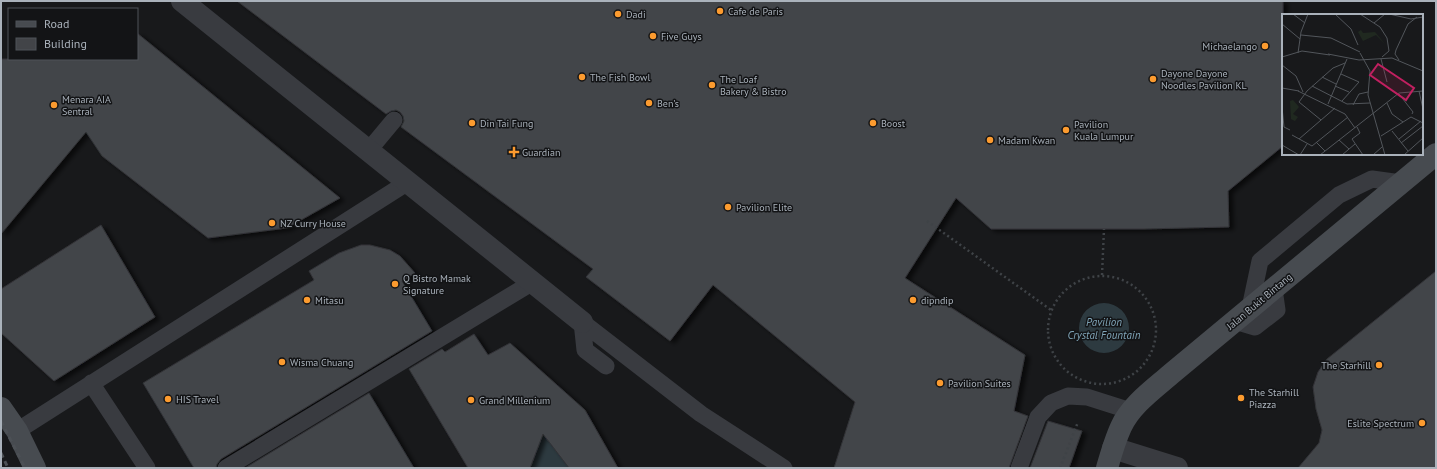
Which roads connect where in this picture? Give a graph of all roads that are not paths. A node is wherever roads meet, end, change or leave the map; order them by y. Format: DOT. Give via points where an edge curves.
graph roads {
  1 [pos="182,1"];
  2 [pos="394,120"];
  3 [pos="369,150"];
  4 [pos="1436,154"];
  5 [pos="408,182"];
  6 [pos="1401,183"];
  7 [pos="532,282"];
  8 [pos="1242,315"];
  9 [pos="582,322"];
  10 [pos="606,366"];
  11 [pos="91,383"];
  12 [pos="1,408"];
  13 [pos="1132,411"];
  14 [pos="17,431"];
  15 [pos="1110,458"];
  16 [pos="35,468"];
  17 [pos="147,468"];
  18 [pos="226,468"];
  19 [pos="784,468"];
  20 [pos="1019,468"];
  21 [pos="1177,468"];
  1 -- 3 [label="street"];
  2 -- 3 [label="lane"];
  3 -- 5 [label="street"];
  4 -- 6 [label="main road, Jalan Bukit Bintang"];
  5 -- 7 [label="street"];
  5 -- 11 [label="lane"];
  6 -- 8 [label="main road, Jalan Bukit Bintang"];
  6 -- 8 [label="lane" via="1372,179 1339,195 1320,210 1260,260"];
  7 -- 9 [label="street"];
  7 -- 18 [label="lane"];
  8 -- 13 [label="main road, Jalan Bukit Bintang" via="1142,399"];
  9 -- 10 [label="lane" via="585,350"];
  9 -- 19 [label="lane" via="701,414"];
  11 -- 14 [label="lane"];
  11 -- 17 [label="lane"];
  12 -- 14 [label="main road"];
  13 -- 15 [label="main road, Jalan Bukit Bintang" via="1121,426"];
  13 -- 20 [label="lane" via="1087,397 1068,396 1051,403 1038,417"];
  14 -- 16 [label="main road"];
  15 -- 21 [label="street"];
}
